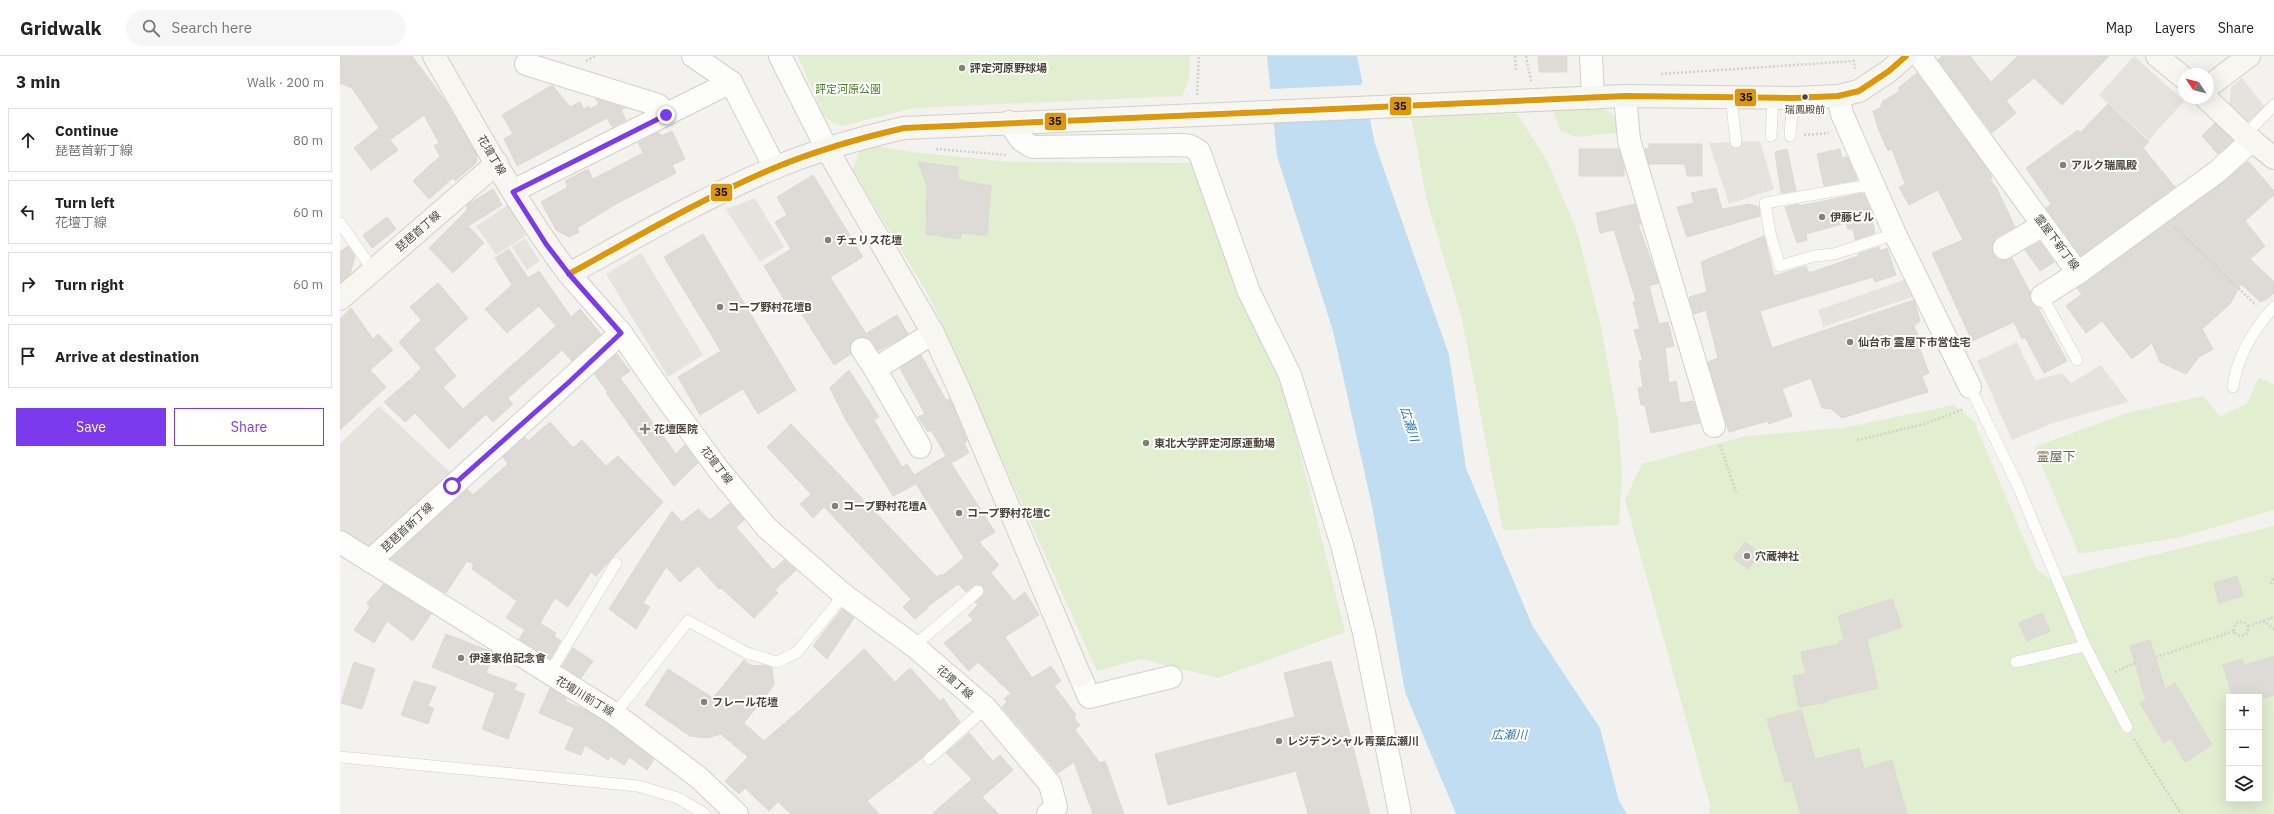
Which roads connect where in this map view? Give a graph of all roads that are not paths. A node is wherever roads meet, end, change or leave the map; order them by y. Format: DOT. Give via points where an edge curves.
graph roads {
  1 [pos="434,56"];
  2 [pos="693,56"];
  3 [pos="780,56"];
  4 [pos="1591,56"];
  5 [pos="1906,56"];
  6 [pos="1920,56"];
  7 [pos="2157,56"];
  8 [pos="2249,56"];
  9 [pos="526,64"];
  10 [pos="2178,73"];
  11 [pos="731,82"];
  12 [pos="2214,82"];
  13 [pos="1625,96"];
  14 [pos="1731,96"];
  15 [pos="1838,96"];
  16 [pos="1783,97"];
  17 [pos="1593,98"];
  18 [pos="2212,104"];
  19 [pos="2274,105"];
  20 [pos="666,115"];
  21 [pos="1009,122"];
  22 [pos="1771,136"];
  23 [pos="1790,136"];
  24 [pos="2248,138"];
  25 [pos="1736,142"];
  26 [pos="827,149"];
  27 [pos="2274,158"];
  28 [pos="497,163"];
  29 [pos="776,168"];
  30 [pos="1875,184"];
  31 [pos="513,192"];
  32 [pos="340,223"];
  33 [pos="2043,225"];
  34 [pos="1895,234"];
  35 [pos="2004,248"];
  36 [pos="373,270"];
  37 [pos="2078,273"];
  38 [pos="569,274"];
  39 [pos="2042,296"];
  40 [pos="340,299"];
  41 [pos="2270,311"];
  42 [pos="621,333"];
  43 [pos="933,333"];
  44 [pos="862,348"];
  45 [pos="2077,360"];
  46 [pos="874,369"];
  47 [pos="2233,387"];
  48 [pos="1974,395"];
  49 [pos="1714,426"];
  50 [pos="920,447"];
  51 [pos="340,542"];
  52 [pos="370,561"];
  53 [pos="616,563"];
  54 [pos="978,591"];
  55 [pos="844,595"];
  56 [pos="914,646"];
  57 [pos="2085,646"];
  58 [pos="2016,662"];
  59 [pos="549,674"];
  60 [pos="1171,677"];
  61 [pos="986,708"];
  62 [pos="615,714"];
  63 [pos="2127,727"];
  64 [pos="340,757"];
  65 [pos="929,759"];
  66 [pos="705,814"];
  67 [pos="737,814"];
  68 [pos="1048,814"];
  69 [pos="1400,814"];
  1 -- 28 [label="street, 花壇丁線"];
  2 -- 11 [label="street"];
  3 -- 26 [label="street"];
  4 -- 17 [label="street"];
  5 -- 15 [label="street" via="1859,91"];
  6 -- 33 [label="street, 霊屋下新丁線"];
  7 -- 10 [label="street"];
  8 -- 12 [label="street"];
  9 -- 20 [label="street" via="658,104"];
  11 -- 20 [label="street"];
  11 -- 29 [label="street"];
  13 -- 14 [label="street"];
  13 -- 17 [label="street"];
  13 -- 49 [label="street" via="1629,140"];
  14 -- 16 [label="street"];
  14 -- 25 [label="lane"];
  15 -- 16 [label="street"];
  15 -- 30 [label="street" via="1842,114"];
  16 -- 22 [label="lane"];
  16 -- 23 [label="lane"];
  17 -- 21 [label="street" via="1531,89 1196,114"];
  18 -- 24 [label="street"];
  19 -- 24 [label="lane"];
  20 -- 31 [label="street"];
  21 -- 26 [label="street" via="904,128"];
  21 -- 69 [label="street" via="1021,140 1032,147 1182,145 1199,151 1249,292 1295,389 1342,545 1364,633"];
  24 -- 27 [label="street"];
  24 -- 37 [label="street, 霊屋下新丁線" via="2218,171"];
  26 -- 29 [label="street"];
  26 -- 43 [label="street"];
  28 -- 31 [label="street, 花壇丁線"];
  28 -- 36 [label="street, 琵琶首丁線"];
  29 -- 38 [label="street" via="661,223"];
  30 -- 34 [label="street"];
  30 -- 34 [label="lane" via="1765,203 1770,233 1780,266 1814,256 1834,254"];
  31 -- 38 [label="street, 花壇丁線" via="546,244"];
  32 -- 36 [label="lane"];
  33 -- 35 [label="street"];
  33 -- 37 [label="street, 霊屋下新丁線"];
  34 -- 48 [label="street"];
  36 -- 40 [label="street, 琵琶首丁線"];
  37 -- 39 [label="street"];
  38 -- 42 [label="street, 花壇丁線"];
  39 -- 45 [label="lane"];
  41 -- 47 [label="lane" via="2249,341 2235,371"];
  42 -- 52 [label="street, 琵琶首新丁線"];
  42 -- 55 [label="street, 花壇丁線" via="696,439 767,528"];
  43 -- 46 [label="street"];
  43 -- 60 [label="street" via="1089,697"];
  44 -- 46 [label="street"];
  46 -- 50 [label="street"];
  48 -- 57 [label="lane" via="2018,486"];
  51 -- 52 [label="street, 花壇川前丁線"];
  52 -- 59 [label="street, 花壇川前丁線"];
  53 -- 59 [label="lane"];
  54 -- 56 [label="lane"];
  55 -- 56 [label="street, 花壇丁線"];
  55 -- 62 [label="lane" via="797,652 777,662 747,653 688,621"];
  56 -- 61 [label="street, 花壇丁線"];
  57 -- 58 [label="lane"];
  57 -- 63 [label="lane"];
  59 -- 62 [label="street, 花壇川前丁線"];
  61 -- 65 [label="lane"];
  61 -- 68 [label="street, 花壇丁線" via="1050,784 1056,807"];
  62 -- 67 [label="street, 花壇川前丁線" via="698,777"];
  64 -- 66 [label="lane" via="638,786 678,798"];
}
